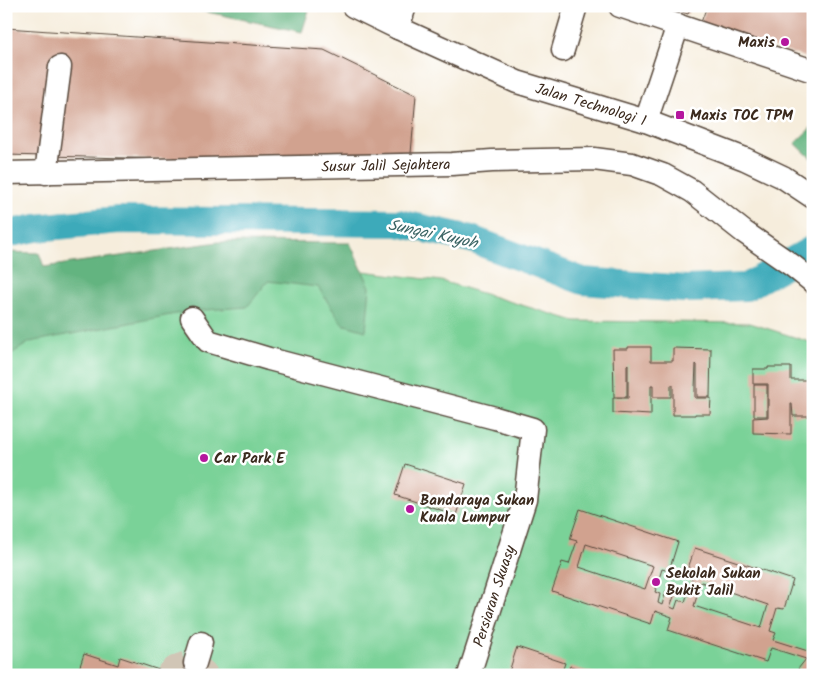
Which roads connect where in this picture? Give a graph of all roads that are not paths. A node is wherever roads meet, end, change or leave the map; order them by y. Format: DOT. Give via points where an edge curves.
graph roads {
  1 [pos="353,6"];
  2 [pos="405,6"];
  3 [pos="576,6"];
  4 [pos="620,6"];
  5 [pos="678,25"];
  6 [pos="398,28"];
  7 [pos="563,50"];
  8 [pos="60,67"];
  9 [pos="813,71"];
  10 [pos="646,121"];
  11 [pos="6,173"];
  12 [pos="46,173"];
  13 [pos="813,197"];
  14 [pos="813,282"];
  15 [pos="192,318"];
  16 [pos="469,675"];
  1 -- 6 [label="street, Jalan Technologi 1"];
  2 -- 6 [label="street"];
  3 -- 7 [label="street"];
  4 -- 5 [label="street"];
  5 -- 9 [label="street"];
  5 -- 10 [label="street"];
  6 -- 10 [label="street, Jalan Technologi 1" via="517,82"];
  8 -- 12 [label="street"];
  10 -- 13 [label="street, Jalan Technologi 1" via="745,159 783,177"];
  11 -- 12 [label="street, Susur Jalil Sejahtera"];
  12 -- 14 [label="street, Susur Jalil Sejahtera" via="492,161 594,160 632,164 663,175 692,191"];
  15 -- 16 [label="street, Persiaran Skuasy" via="208,341 533,429 525,500"];
}
